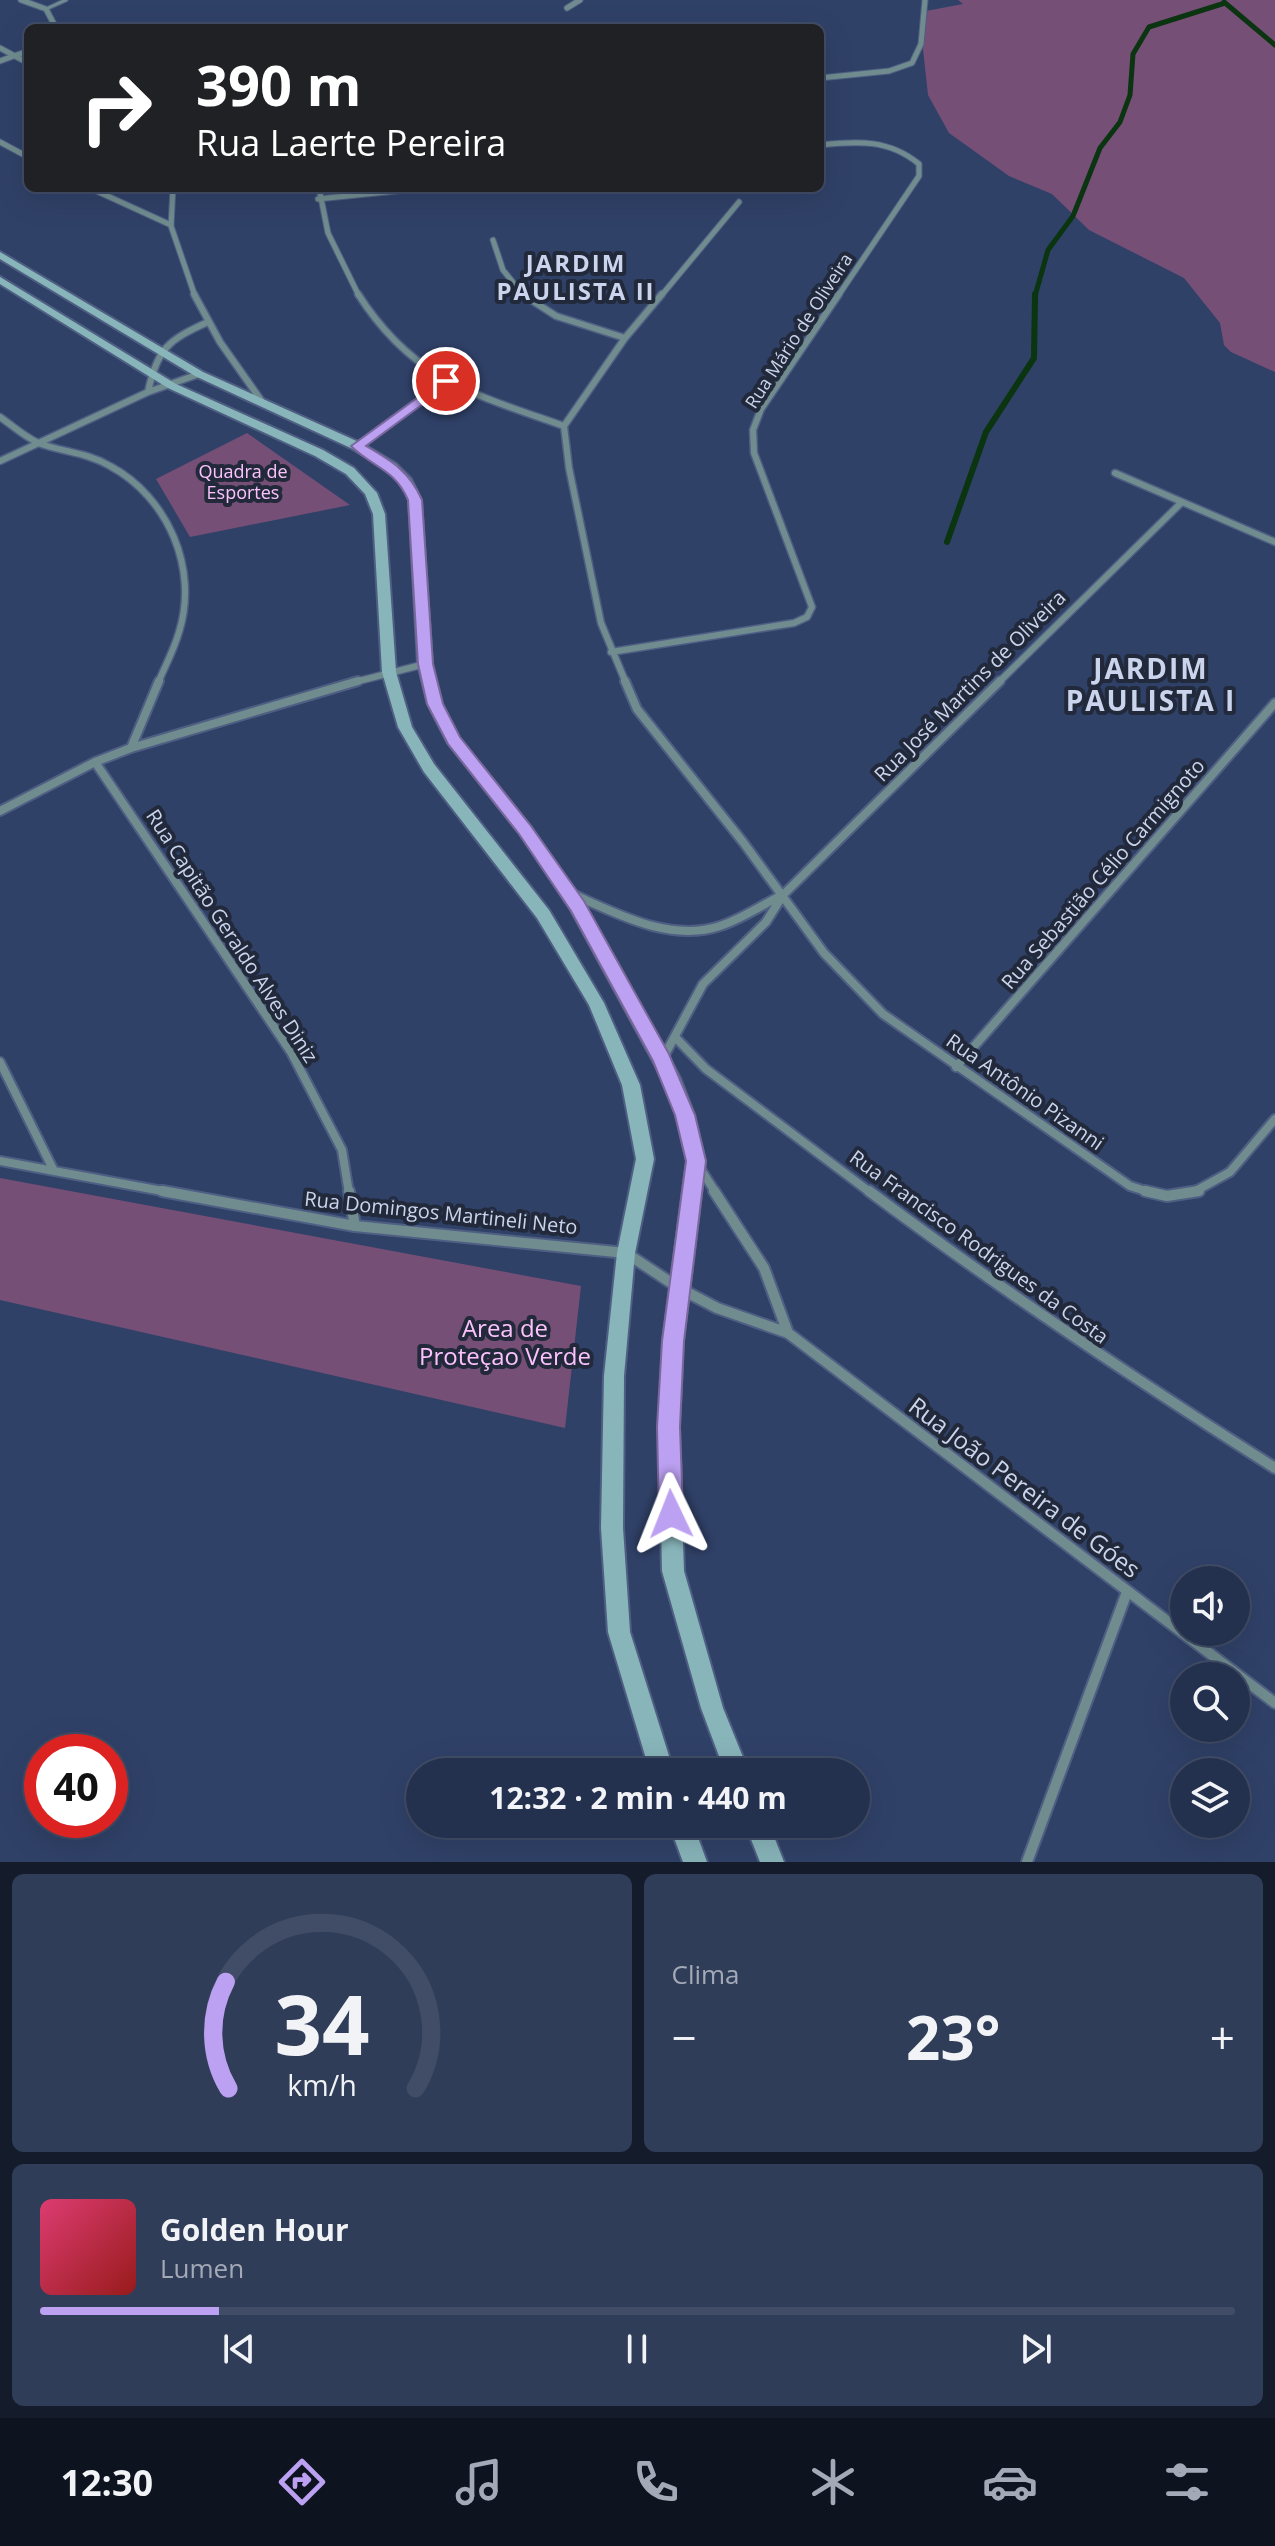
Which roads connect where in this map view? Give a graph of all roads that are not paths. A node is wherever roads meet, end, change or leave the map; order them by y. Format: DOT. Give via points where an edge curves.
graph roads {
  1 [pos="21,0"];
  2 [pos="66,0"];
  3 [pos="580,0"];
  4 [pos="925,0"];
  5 [pos="567,8"];
  6 [pos="46,9"];
  7 [pos="54,24"];
  8 [pos="0,48"];
  9 [pos="24,53"];
  10 [pos="15,56"];
  11 [pos="0,61"];
  12 [pos="24,61"];
  13 [pos="824,78"];
  14 [pos="0,142"];
  15 [pos="824,145"];
  16 [pos="9,147"];
  17 [pos="0,151"];
  18 [pos="24,155"];
  19 [pos="99,192"];
  20 [pos="173,192"];
  21 [pos="319,192"];
  22 [pos="386,192"];
  23 [pos="318,199"];
  24 [pos="739,202"];
  25 [pos="171,225"];
  26 [pos="493,240"];
  27 [pos="0,255"];
  28 [pos="0,280"];
  29 [pos="208,322"];
  30 [pos="625,338"];
  31 [pos="158,352"];
  32 [pos="151,374"];
  33 [pos="199,374"];
  34 [pos="446,381"];
  35 [pos="172,386"];
  36 [pos="148,392"];
  37 [pos="263,404"];
  38 [pos="0,417"];
  39 [pos="564,426"];
  40 [pos="38,443"];
  41 [pos="357,446"];
  42 [pos="0,461"];
  43 [pos="1115,473"];
  44 [pos="1182,502"];
  45 [pos="1275,542"];
  46 [pos="611,652"];
  47 [pos="425,664"];
  48 [pos="389,672"];
  49 [pos="1275,703"];
  50 [pos="131,748"];
  51 [pos="95,762"];
  52 [pos="0,811"];
  53 [pos="568,892"];
  54 [pos="783,895"];
  55 [pos="675,1037"];
  56 [pos="662,1060"];
  57 [pos="0,1062"];
  58 [pos="956,1067"];
  59 [pos="1275,1119"];
  60 [pos="0,1161"];
  61 [pos="696,1161"];
  62 [pos="54,1171"];
  63 [pos="355,1226"];
  64 [pos="626,1253"];
  65 [pos="679,1288"];
  66 [pos="788,1333"];
  67 [pos="1275,1468"];
  68 [pos="1127,1592"];
  69 [pos="1275,1703"];
  70 [pos="658,1758"];
  71 [pos="732,1758"];
  72 [pos="686,1838"];
  73 [pos="763,1838"];
  74 [pos="695,1862"];
  75 [pos="772,1862"];
  76 [pos="1027,1862"];
  1 -- 6 [label="street"];
  2 -- 6 [label="lane"];
  3 -- 5 [label="street"];
  4 -- 13 [label="street" via="919,55 913,64"];
  6 -- 7 [label="street"];
  8 -- 10 [label="street"];
  9 -- 10 [label="street"];
  10 -- 11 [label="street"];
  10 -- 12 [label="street"];
  14 -- 16 [label="street"];
  15 -- 46 [label="street, Rua Mário de Oliveira" via="892,145 919,164 919,176 761,409 753,430 754,453 812,607 807,617 794,623"];
  16 -- 17 [label="street"];
  16 -- 18 [label="street"];
  19 -- 25 [label="street"];
  20 -- 25 [label="street"];
  21 -- 23 [label="street"];
  22 -- 23 [label="street"];
  23 -- 34 [label="street" via="324,228 345,274 392,340"];
  24 -- 30 [label="street"];
  25 -- 29 [label="street"];
  26 -- 30 [label="street" via="503,271 527,297 573,323"];
  27 -- 31 [label="street"];
  28 -- 32 [label="street"];
  29 -- 31 [label="street"];
  29 -- 37 [label="street"];
  30 -- 39 [label="street"];
  31 -- 32 [label="street"];
  31 -- 33 [label="street"];
  32 -- 35 [label="street"];
  32 -- 36 [label="street"];
  33 -- 35 [label="street"];
  33 -- 37 [label="street"];
  34 -- 39 [label="street"];
  34 -- 41 [label="street"];
  35 -- 36 [label="street"];
  35 -- 48 [label="street" via="319,453 350,471 371,493 379,514"];
  36 -- 40 [label="street"];
  37 -- 41 [label="street"];
  38 -- 40 [label="street"];
  39 -- 46 [label="street, Rua Antônio Pizanni"];
  40 -- 42 [label="street"];
  40 -- 50 [label="street" via="113,467 144,491 173,530 185,573 180,630"];
  41 -- 47 [label="street" via="392,467 415,500"];
  43 -- 44 [label="street"];
  44 -- 45 [label="street"];
  44 -- 54 [label="street, Rua José Martins de Oliveira"];
  46 -- 54 [label="street, Rua Antônio Pizanni" via="637,709"];
  47 -- 48 [label="street"];
  47 -- 53 [label="street" via="435,704 453,740"];
  48 -- 50 [label="street"];
  48 -- 64 [label="street" via="405,727 429,768 543,914 596,1003 631,1085 645,1159"];
  49 -- 58 [label="street, Rua Sebastião Célio Carmignoto"];
  50 -- 51 [label="street"];
  51 -- 52 [label="street"];
  51 -- 63 [label="street, Rua Capitão Geraldo Alves Diniz" via="291,1052 342,1150"];
  53 -- 54 [label="street, Rua José Martins de Oliveira" via="676,930 718,926"];
  53 -- 56 [label="street"];
  54 -- 55 [label="street, Rua José Martins de Oliveira" via="766,922 703,984"];
  54 -- 58 [label="street, Rua Antônio Pizanni" via="824,953 883,1014"];
  55 -- 56 [label="street, Rua José Martins de Oliveira"];
  55 -- 67 [label="street, Rua Francisco Rodrigues da Costa" via="706,1069 961,1260 1118,1369"];
  56 -- 61 [label="street" via="685,1115"];
  57 -- 62 [label="street"];
  58 -- 59 [label="street, Rua Antônio Pizanni" via="1130,1186 1166,1196 1196,1193 1227,1176"];
  60 -- 62 [label="street, Rua Domingos Martineli Neto"];
  61 -- 65 [label="street"];
  61 -- 66 [label="street" via="764,1268"];
  62 -- 63 [label="street, Rua Domingos Martineli Neto"];
  63 -- 64 [label="street, Rua Domingos Martineli Neto"];
  64 -- 65 [label="street, Rua Domingos Martineli Neto"];
  64 -- 70 [label="street" via="614,1376 613,1543 619,1632"];
  65 -- 66 [label="street, Rua Domingos Martineli Neto" via="741,1318"];
  65 -- 71 [label="street" via="669,1427 673,1571"];
  66 -- 68 [label="street, Rua João Pereira de Góes"];
  68 -- 69 [label="street, Rua João Pereira de Góes"];
  68 -- 76 [label="street"];
  72 -- 74 [label="street"];
  73 -- 75 [label="street"];
}
